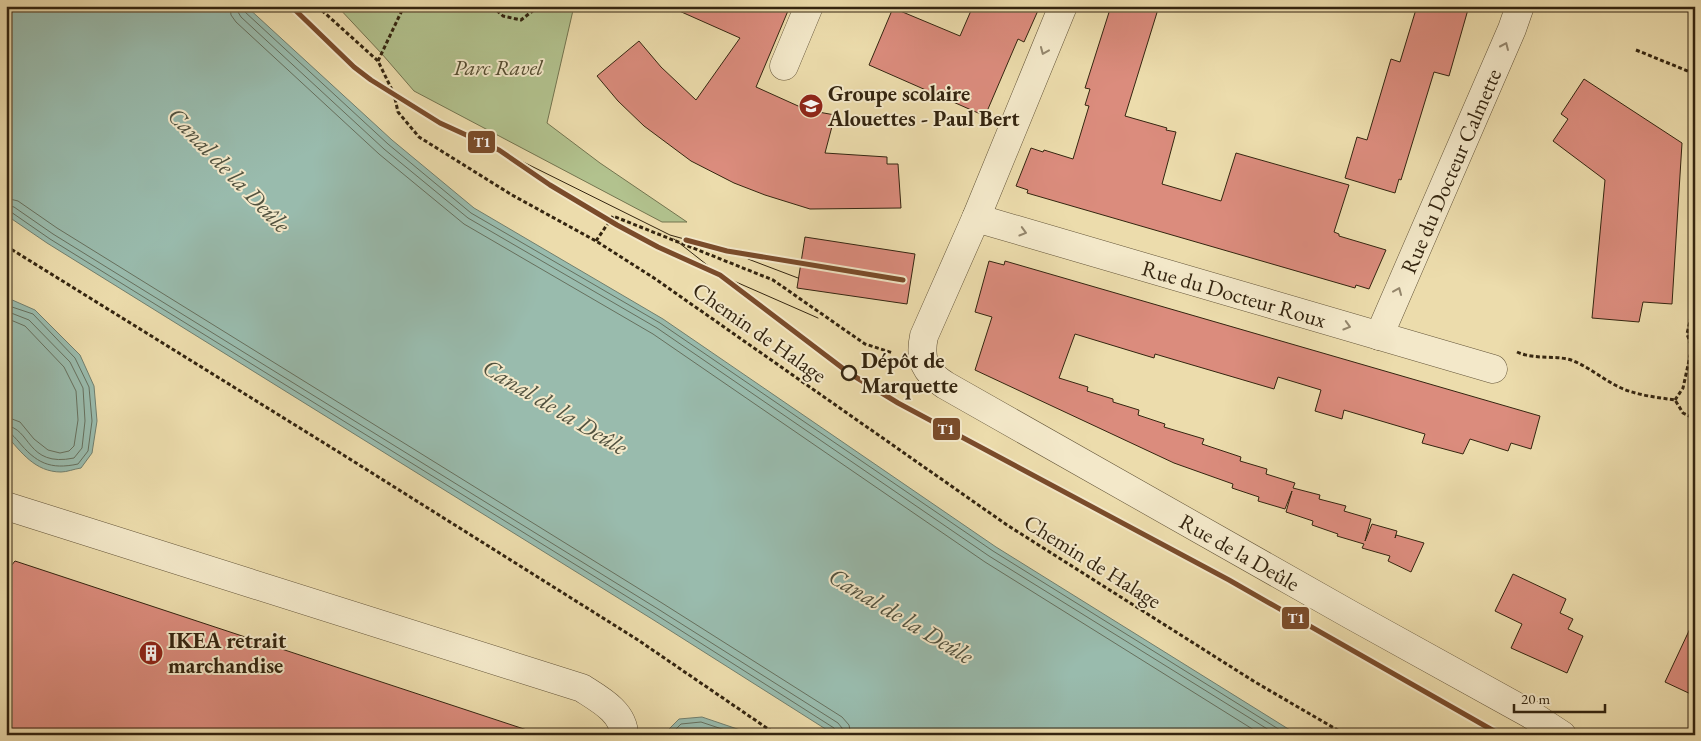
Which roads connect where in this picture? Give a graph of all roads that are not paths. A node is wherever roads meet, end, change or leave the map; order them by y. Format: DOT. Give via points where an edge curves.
graph roads {
  1 [pos="809,6"];
  2 [pos="1063,6"];
  3 [pos="1520,6"];
  4 [pos="784,66"];
  5 [pos="976,218"];
  6 [pos="1379,336"];
  7 [pos="1493,369"];
  8 [pos="6,506"];
  9 [pos="624,735"];
  10 [pos="1562,735"];
  1 -- 4 [label="street"];
  2 -- 5 [label="street, one-way"];
  6 -- 3 [label="street, Rue du Docteur Calmette, one-way"];
  5 -- 6 [label="street, Rue du Docteur Roux, one-way"];
  5 -- 10 [label="street, Rue de la Deûle" via="924,336 922,355 932,374 945,385"];
  6 -- 7 [label="street, Rue du Docteur Roux"];
  8 -- 9 [label="street" via="582,688 610,706 624,726"];
}
